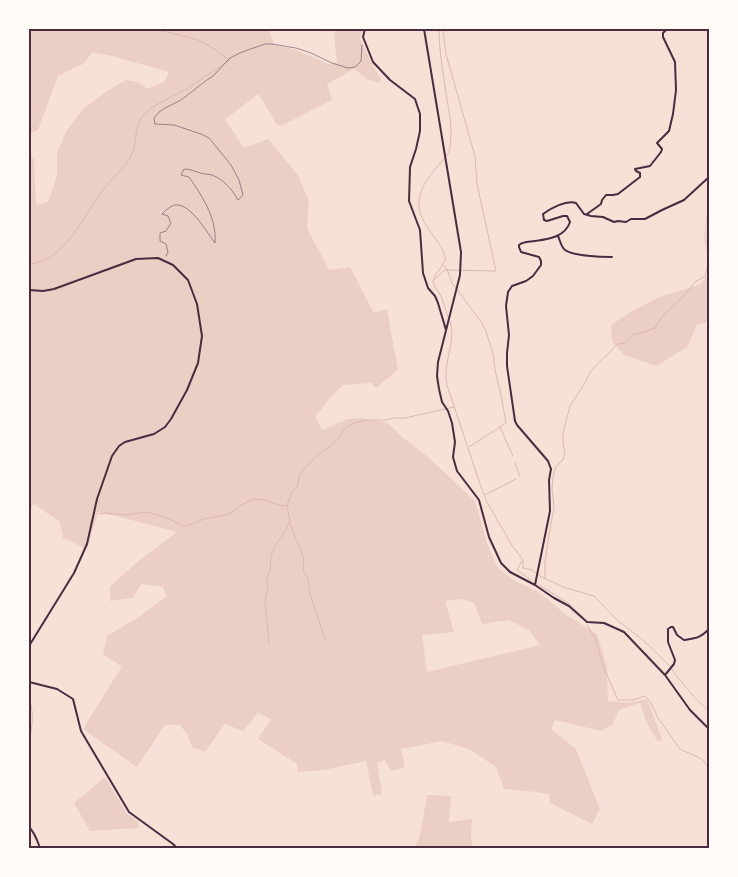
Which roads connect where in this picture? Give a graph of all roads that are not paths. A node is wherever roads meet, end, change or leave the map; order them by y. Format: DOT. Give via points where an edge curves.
graph roads {
  1 [pos="365,29"];
  2 [pos="424,29"];
  3 [pos="667,29"];
  4 [pos="709,178"];
  5 [pos="587,214"];
  6 [pos="558,236"];
  7 [pos="612,257"];
  8 [pos="29,290"];
  9 [pos="446,330"];
  10 [pos="535,585"];
  11 [pos="709,629"];
  12 [pos="29,646"];
  13 [pos="666,674"];
  14 [pos="29,682"];
  15 [pos="709,729"];
  16 [pos="29,827"];
  17 [pos="40,848"];
  18 [pos="177,848"];
  1 -- 9 [label="street" via="363,38 373,62 414,100 420,114 420,131 410,167 409,201 420,230 423,273 438,303"];
  2 -- 9 [label="street" via="461,252 460,275"];
  3 -- 5 [label="street" via="663,37 676,62 676,90 669,131 657,143 662,150 650,166 635,169 640,177 618,194 606,195 601,204"];
  4 -- 5 [label="street" via="684,200 645,219 614,222"];
  5 -- 6 [label="street" via="572,202 545,212 543,216 547,221 566,215 569,219 566,230"];
  6 -- 7 [label="street" via="566,251"];
  6 -- 10 [label="street" via="519,244 520,252 539,257 542,263 530,279 509,289 506,301 507,366 515,421 551,469 550,511"];
  8 -- 12 [label="street" via="54,289 136,259 158,258 173,265 188,280 197,304 202,336 198,363 171,419 154,434 125,442 112,456 84,551"];
  9 -- 10 [label="street" via="438,362 438,390 452,423 453,458 457,471 479,500 489,538 501,564"];
  10 -- 13 [label="street" via="569,606 587,622 604,624 624,632"];
  11 -- 13 [label="street" via="703,636 684,640 673,627 668,629 668,642 675,658"];
  13 -- 15 [label="street" via="690,710"];
  14 -- 18 [label="street" via="57,689 74,699 81,731 130,812"];
  16 -- 17 [label="street"];
}
